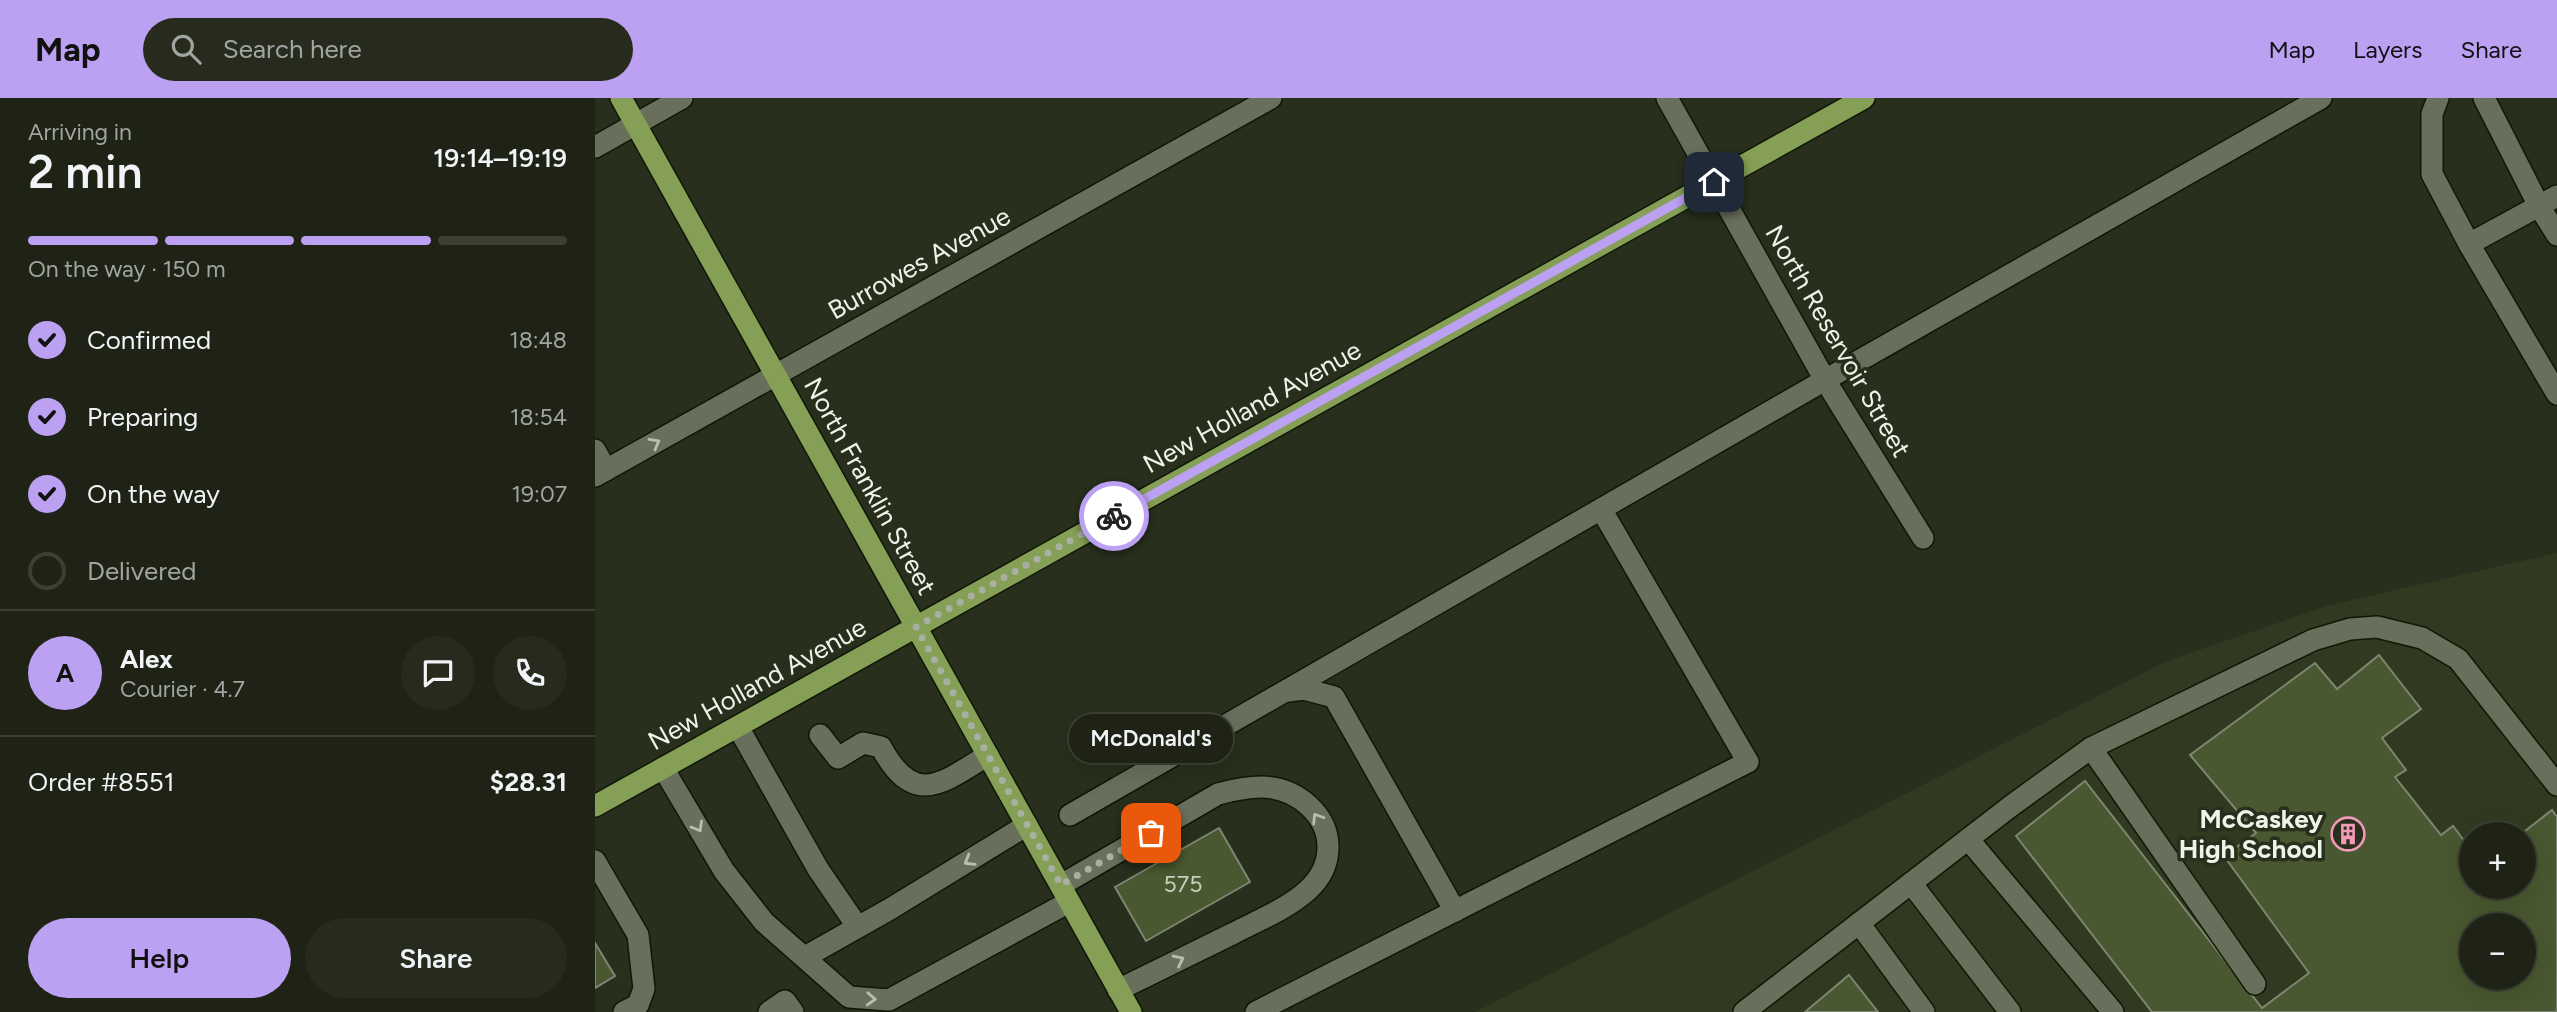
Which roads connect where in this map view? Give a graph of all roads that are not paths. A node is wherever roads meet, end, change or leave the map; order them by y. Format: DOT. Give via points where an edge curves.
graph roads {
  1 [pos="621,98"];
  2 [pos="682,98"];
  3 [pos="1271,98"];
  4 [pos="1667,98"];
  5 [pos="1864,98"];
  6 [pos="2321,98"];
  7 [pos="2438,98"];
  8 [pos="2484,98"];
  9 [pos="635,124"];
  10 [pos="595,147"];
  11 [pos="1714,182"];
  12 [pos="2548,201"];
  13 [pos="2557,235"];
  14 [pos="2469,244"];
  15 [pos="776,375"];
  16 [pos="1825,380"];
  17 [pos="2557,394"];
  18 [pos="595,450"];
  19 [pos="601,473"];
  20 [pos="1601,509"];
  21 [pos="1923,538"];
  22 [pos="916,627"];
  23 [pos="1286,691"];
  24 [pos="738,727"];
  25 [pos="820,735"];
  26 [pos="2091,748"];
  27 [pos="988,755"];
  28 [pos="663,768"];
  29 [pos="2557,785"];
  30 [pos="595,806"];
  31 [pos="1070,815"];
  32 [pos="1027,825"];
  33 [pos="1968,839"];
  34 [pos="595,861"];
  35 [pos="1911,883"];
  36 [pos="1065,893"];
  37 [pos="1455,911"];
  38 [pos="1859,923"];
  39 [pos="857,926"];
  40 [pos="805,957"];
  41 [pos="2255,984"];
  42 [pos="1118,990"];
  43 [pos="631,1008"];
  44 [pos="769,1012"];
  45 [pos="793,1012"];
  46 [pos="1131,1012"];
  47 [pos="1256,1012"];
  48 [pos="1744,1012"];
  49 [pos="1924,1012"];
  50 [pos="2010,1012"];
  51 [pos="2113,1012"];
  1 -- 9 [label="main road, North Franklin Street"];
  2 -- 9 [label="street"];
  3 -- 15 [label="street, Burrowes Avenue"];
  4 -- 11 [label="street, North Reservoir Street"];
  5 -- 11 [label="main road, New Holland Avenue"];
  6 -- 16 [label="street"];
  7 -- 14 [label="street" via="2432,114 2433,174"];
  8 -- 12 [label="street"];
  9 -- 10 [label="street"];
  9 -- 15 [label="main road, North Franklin Street"];
  11 -- 16 [label="street, North Reservoir Street"];
  11 -- 22 [label="main road, New Holland Avenue"];
  12 -- 13 [label="street"];
  12 -- 14 [label="street"];
  14 -- 17 [label="street"];
  19 -- 15 [label="street, Burrowes Avenue, one-way"];
  15 -- 22 [label="main road, North Franklin Street"];
  16 -- 20 [label="street"];
  16 -- 21 [label="street, North Reservoir Street"];
  18 -- 19 [label="street"];
  20 -- 23 [label="street"];
  20 -- 37 [label="street" via="1748,762"];
  22 -- 24 [label="main road, New Holland Avenue"];
  22 -- 27 [label="main road, North Franklin Street"];
  23 -- 31 [label="street"];
  23 -- 37 [label="street" via="1334,697"];
  24 -- 28 [label="main road, New Holland Avenue"];
  24 -- 39 [label="street" via="818,869"];
  25 -- 27 [label="street" via="838,758 863,743 881,747 893,769 925,785 943,783"];
  26 -- 29 [label="street" via="2313,640 2377,626 2422,638 2458,659"];
  26 -- 33 [label="street"];
  26 -- 41 [label="street"];
  27 -- 32 [label="main road, North Franklin Street"];
  28 -- 30 [label="main road, New Holland Avenue"];
  28 -- 40 [label="street, one-way" via="724,872 764,922"];
  32 -- 36 [label="main road, North Franklin Street"];
  32 -- 39 [label="street, one-way"];
  33 -- 35 [label="street"];
  33 -- 51 [label="street"];
  34 -- 43 [label="street" via="638,934 644,989"];
  35 -- 38 [label="street"];
  35 -- 50 [label="street"];
  40 -- 36 [label="street, one-way" via="849,997 889,1000"];
  36 -- 42 [label="main road, North Franklin Street"];
  42 -- 36 [label="street, one-way" via="1281,909 1308,890 1320,876 1330,846 1319,816 1295,794 1263,787 1218,794"];
  37 -- 47 [label="street"];
  38 -- 48 [label="street"];
  38 -- 49 [label="street"];
  39 -- 40 [label="street"];
  42 -- 46 [label="main road, North Franklin Street"];
  44 -- 45 [label="street" via="785,1001"];
}
